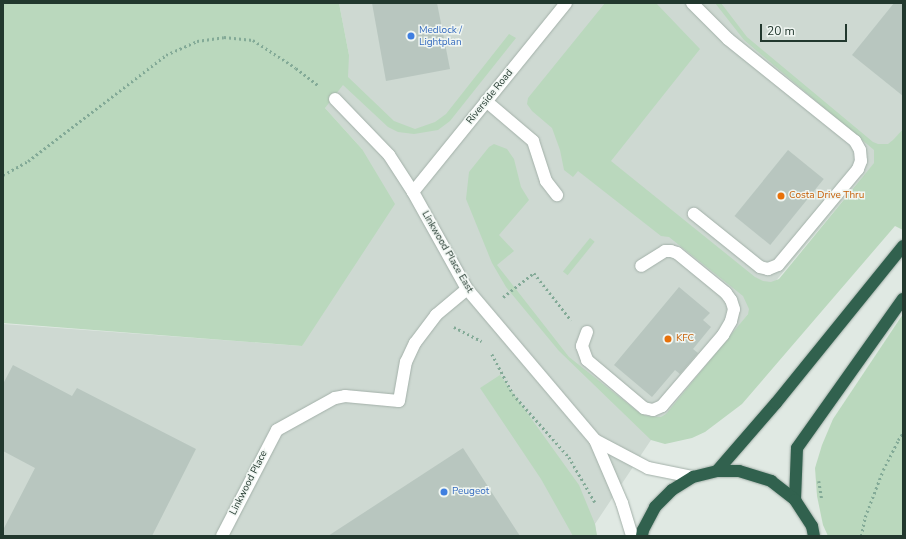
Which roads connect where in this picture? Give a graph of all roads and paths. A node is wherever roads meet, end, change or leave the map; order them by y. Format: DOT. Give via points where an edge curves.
graph roads {
  1 [pos="566,3"];
  2 [pos="692,3"];
  3 [pos="335,99"];
  4 [pos="486,101"];
  5 [pos="3,175"];
  6 [pos="413,192"];
  7 [pos="557,195"];
  8 [pos="694,214"];
  9 [pos="903,246"];
  10 [pos="641,266"];
  11 [pos="467,289"];
  12 [pos="903,299"];
  13 [pos="485,311"];
  14 [pos="436,314"];
  15 [pos="586,334"];
  16 [pos="486,343"];
  17 [pos="490,349"];
  18 [pos="903,433"];
  19 [pos="595,440"];
  20 [pos="717,471"];
  21 [pos="818,475"];
  22 [pos="693,477"];
  23 [pos="795,500"];
  24 [pos="595,502"];
  25 [pos="824,506"];
  26 [pos="222,536"];
  27 [pos="632,536"];
  28 [pos="642,536"];
  29 [pos="814,536"];
  30 [pos="861,536"];
  1 -- 4 [label="street, Riverside Road"];
  2 -- 8 [label="street" via="715,28 855,141 860,150 861,160 858,169 778,265 768,269 760,267"];
  3 -- 5 [label="path" via="296,68 253,40 224,37 197,41 166,55 28,161"];
  3 -- 6 [label="street, Linkwood Place East" via="389,155"];
  4 -- 6 [label="street, Riverside Road"];
  4 -- 7 [label="street" via="533,141 546,182"];
  6 -- 11 [label="street, Linkwood Place East"];
  9 -- 20 [label="highway" via="776,403"];
  10 -- 15 [label="street" via="665,251 671,251 677,253 726,293 734,309 723,335 662,406 653,410 644,408 587,360 582,346"];
  11 -- 13 [label="street, Linkwood Place East"];
  11 -- 14 [label="street"];
  12 -- 23 [label="highway" via="797,448"];
  13 -- 15 [label="path" via="534,273"];
  13 -- 19 [label="street, Linkwood Place East"];
  14 -- 16 [label="path" via="464,333"];
  14 -- 26 [label="street, Linkwood Place" via="415,343 406,362 399,401 345,396 335,398 277,430"];
  17 -- 24 [label="path" via="513,394 569,457"];
  18 -- 30 [label="path" via="883,470 864,517"];
  19 -- 22 [label="street, Linkwood Place East" via="648,468"];
  19 -- 27 [label="street, Linkwood Place East" via="622,503"];
  20 -- 22 [label="highway"];
  20 -- 23 [label="highway" via="739,471 771,481"];
  21 -- 25 [label="path"];
  22 -- 28 [label="highway" via="672,490 655,507"];
  23 -- 29 [label="highway" via="812,526"];
}
